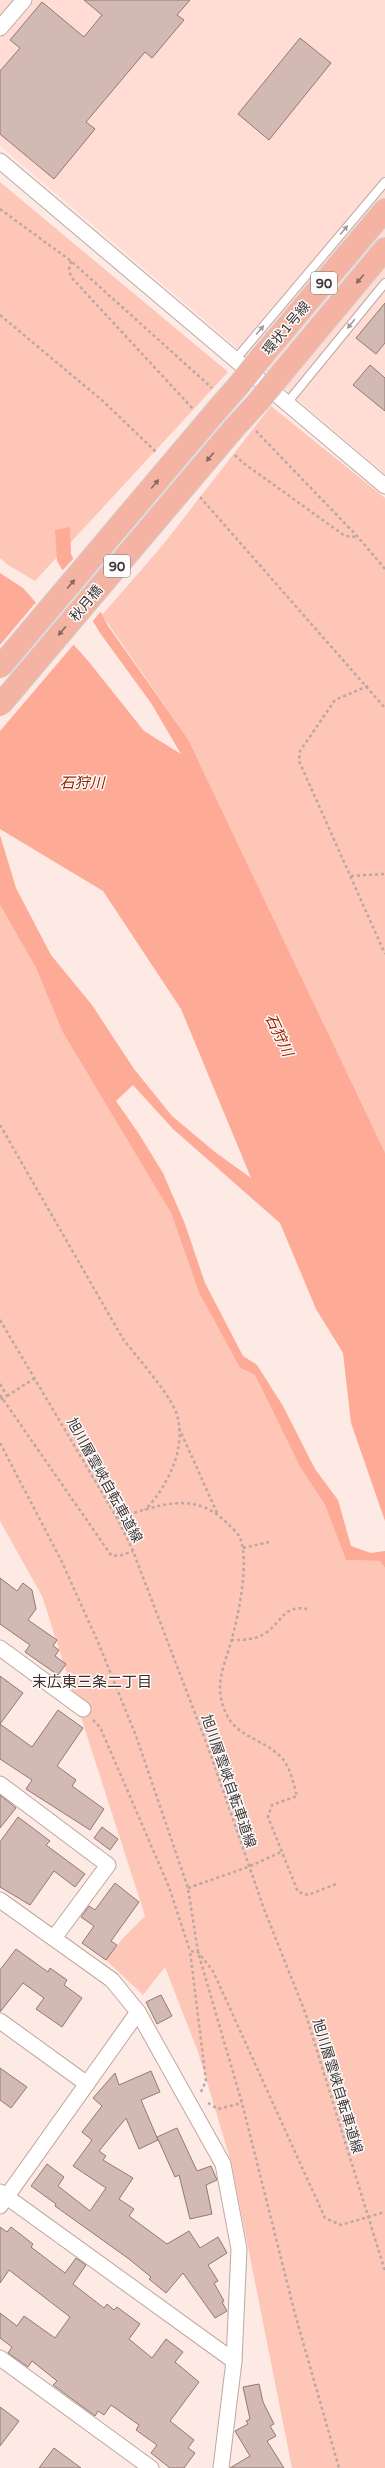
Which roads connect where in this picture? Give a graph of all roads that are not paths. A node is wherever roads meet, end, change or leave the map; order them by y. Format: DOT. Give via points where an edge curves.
graph roads {
  1 [pos="21,1"];
  2 [pos="0,28"];
  3 [pos="0,161"];
  4 [pos="385,182"];
  5 [pos="385,210"];
  6 [pos="385,248"];
  7 [pos="385,283"];
  8 [pos="235,360"];
  9 [pos="217,401"];
  10 [pos="287,403"];
  11 [pos="243,427"];
  12 [pos="385,486"];
  13 [pos="0,667"];
  14 [pos="0,705"];
  15 [pos="0,1648"];
  16 [pos="83,1709"];
  17 [pos="0,1784"];
  18 [pos="0,1900"];
  19 [pos="54,1938"];
  20 [pos="138,2012"];
  21 [pos="0,2021"];
  22 [pos="87,2084"];
  23 [pos="2,2199"];
  24 [pos="0,2358"];
  25 [pos="234,2361"];
  26 [pos="132,2462"];
  27 [pos="151,2468"];
  28 [pos="221,2468"];
  1 -- 2 [label="street"];
  3 -- 8 [label="street"];
  8 -- 4 [label="lane, one-way"];
  5 -- 9 [label="main road, 環状1号線 / 90, bridge" via="238,386"];
  6 -- 11 [label="main road, 環状1号線 / 90, one-way, bridge" via="258,402"];
  7 -- 10 [label="lane, one-way"];
  8 -- 10 [label="street"];
  13 -- 9 [label="main road, 秋月橋 / 90, one-way, bridge"];
  10 -- 12 [label="street"];
  11 -- 14 [label="main road, 秋月橋 / 90, one-way, bridge"];
  15 -- 16 [label="street"];
  17 -- 19 [label="street" via="108,1865"];
  18 -- 19 [label="street"];
  19 -- 20 [label="street" via="112,1980"];
  20 -- 22 [label="street"];
  20 -- 25 [label="street" via="223,2164 239,2249"];
  21 -- 22 [label="street"];
  22 -- 23 [label="street"];
  23 -- 25 [label="street"];
  24 -- 26 [label="street"];
  25 -- 28 [label="street"];
  26 -- 27 [label="street"];
}
